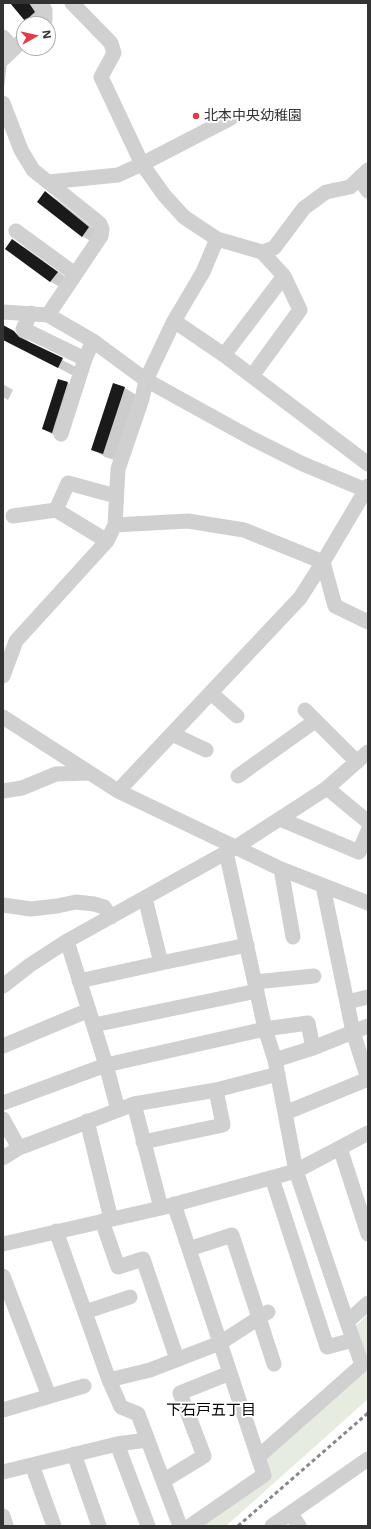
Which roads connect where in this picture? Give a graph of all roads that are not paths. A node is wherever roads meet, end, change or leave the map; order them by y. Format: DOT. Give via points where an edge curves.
graph roads {
  1 [pos="40,3"];
  2 [pos="72,3"];
  3 [pos="45,16"];
  4 [pos="3,37"];
  5 [pos="13,49"];
  6 [pos="3,106"];
  7 [pos="231,118"];
  8 [pos="142,164"];
  9 [pos="365,180"];
  10 [pos="48,182"];
  11 [pos="16,231"];
  12 [pos="217,239"];
  13 [pos="262,252"];
  14 [pos="75,274"];
  15 [pos="284,276"];
  16 [pos="3,312"];
  17 [pos="31,313"];
  18 [pos="48,315"];
  19 [pos="174,322"];
  20 [pos="93,341"];
  21 [pos="224,355"];
  22 [pos="85,359"];
  23 [pos="252,376"];
  24 [pos="146,380"];
  25 [pos="61,434"];
  26 [pos="368,464"];
  27 [pos="367,489"];
  28 [pos="116,496"];
  29 [pos="56,510"];
  30 [pos="13,516"];
  31 [pos="115,525"];
  32 [pos="107,541"];
  33 [pos="323,562"];
  34 [pos="368,622"];
  35 [pos="3,676"];
  36 [pos="211,693"];
  37 [pos="237,716"];
  38 [pos="3,717"];
  39 [pos="172,734"];
  40 [pos="206,750"];
  41 [pos="362,757"];
  42 [pos="89,773"];
  43 [pos="238,776"];
  44 [pos="327,788"];
  45 [pos="3,791"];
  46 [pos="118,791"];
  47 [pos="280,819"];
  48 [pos="368,822"];
  49 [pos="368,831"];
  50 [pos="231,850"];
  51 [pos="281,868"];
  52 [pos="323,886"];
  53 [pos="145,898"];
  54 [pos="368,903"];
  55 [pos="3,905"];
  56 [pos="111,917"];
  57 [pos="293,937"];
  58 [pos="67,941"];
  59 [pos="247,945"];
  60 [pos="160,963"];
  61 [pos="314,976"];
  62 [pos="79,981"];
  63 [pos="3,986"];
  64 [pos="256,986"];
  65 [pos="368,996"];
  66 [pos="347,1002"];
  67 [pos="89,1010"];
  68 [pos="94,1025"];
  69 [pos="368,1026"];
  70 [pos="265,1029"];
  71 [pos="353,1032"];
  72 [pos="3,1046"];
  73 [pos="313,1048"];
  74 [pos="106,1065"];
  75 [pos="277,1067"];
  76 [pos="368,1079"];
  77 [pos="216,1090"];
  78 [pos="3,1103"];
  79 [pos="134,1104"];
  80 [pos="118,1110"];
  81 [pos="285,1113"];
  82 [pos="3,1119"];
  83 [pos="87,1121"];
  84 [pos="368,1133"];
  85 [pos="143,1142"];
  86 [pos="19,1148"];
  87 [pos="340,1148"];
  88 [pos="3,1158"];
  89 [pos="296,1171"];
  90 [pos="272,1178"];
  91 [pos="168,1206"];
  92 [pos="106,1220"];
  93 [pos="56,1231"];
  94 [pos="368,1234"];
  95 [pos="3,1244"];
  96 [pos="189,1249"];
  97 [pos="3,1276"];
  98 [pos="130,1297"];
  99 [pos="368,1303"];
  100 [pos="85,1312"];
  101 [pos="264,1314"];
  102 [pos="347,1322"];
  103 [pos="353,1340"];
  104 [pos="214,1345"];
  105 [pos="177,1360"];
  106 [pos="274,1364"];
  107 [pos="230,1373"];
  108 [pos="109,1380"];
  109 [pos="84,1386"];
  110 [pos="49,1396"];
  111 [pos="3,1410"];
  112 [pos="147,1440"];
  113 [pos="117,1444"];
  114 [pos="74,1454"];
  115 [pos="258,1457"];
  116 [pos="368,1459"];
  117 [pos="32,1465"];
  118 [pos="3,1472"];
  119 [pos="163,1481"];
  120 [pos="3,1516"];
  121 [pos="295,1520"];
  122 [pos="6,1526"];
  123 [pos="54,1526"];
  124 [pos="99,1526"];
  125 [pos="148,1526"];
  126 [pos="180,1526"];
  127 [pos="190,1526"];
  128 [pos="272,1526"];
  1 -- 3 [label="street" via="45,10"];
  2 -- 8 [label="street" via="111,43 114,53 100,77"];
  4 -- 5 [label="street"];
  6 -- 10 [label="street" via="32,170"];
  7 -- 8 [label="street"];
  8 -- 10 [label="street" via="118,175"];
  8 -- 12 [label="street" via="164,195 184,217"];
  9 -- 13 [label="street" via="350,187 326,192 304,208 274,248"];
  10 -- 14 [label="street" via="100,224 102,229 101,236"];
  11 -- 14 [label="street"];
  12 -- 13 [label="street"];
  12 -- 19 [label="street" via="203,272"];
  13 -- 15 [label="street"];
  14 -- 18 [label="street"];
  15 -- 21 [label="street"];
  15 -- 23 [label="street" via="300,310"];
  16 -- 17 [label="street"];
  17 -- 18 [label="street"];
  17 -- 22 [label="street" via="23,329"];
  18 -- 20 [label="street"];
  19 -- 21 [label="street"];
  19 -- 24 [label="street"];
  20 -- 22 [label="street"];
  20 -- 24 [label="street"];
  21 -- 23 [label="street"];
  22 -- 25 [label="street"];
  23 -- 26 [label="street"];
  24 -- 27 [label="street" via="303,464"];
  24 -- 28 [label="street" via="118,469"];
  27 -- 33 [label="street"];
  28 -- 29 [label="street" via="68,483"];
  28 -- 31 [label="street"];
  29 -- 30 [label="street"];
  29 -- 32 [label="street"];
  31 -- 32 [label="street"];
  31 -- 33 [label="street" via="188,521 244,530"];
  32 -- 35 [label="street" via="16,641"];
  33 -- 34 [label="street" via="335,606"];
  33 -- 36 [label="street" via="300,598"];
  36 -- 37 [label="street"];
  36 -- 39 [label="street"];
  38 -- 42 [label="street"];
  39 -- 40 [label="street"];
  39 -- 46 [label="street"];
  41 -- 43 [label="street" via="310,716"];
  41 -- 44 [label="street"];
  42 -- 45 [label="street" via="56,774 22,788"];
  42 -- 46 [label="street"];
  44 -- 47 [label="street"];
  44 -- 48 [label="street"];
  46 -- 50 [label="street"];
  47 -- 49 [label="street" via="359,852"];
  47 -- 50 [label="street"];
  50 -- 51 [label="street"];
  50 -- 53 [label="street"];
  50 -- 59 [label="street"];
  51 -- 52 [label="street"];
  51 -- 57 [label="street"];
  52 -- 54 [label="street"];
  52 -- 66 [label="street"];
  53 -- 56 [label="street"];
  53 -- 60 [label="street"];
  55 -- 56 [label="street" via="31,909 76,902 94,904 104,907"];
  56 -- 58 [label="street"];
  58 -- 62 [label="street"];
  58 -- 63 [label="street"];
  59 -- 60 [label="street"];
  59 -- 64 [label="street"];
  60 -- 62 [label="street"];
  61 -- 64 [label="street"];
  62 -- 67 [label="street"];
  64 -- 68 [label="street"];
  64 -- 70 [label="street"];
  65 -- 66 [label="street"];
  66 -- 71 [label="street"];
  67 -- 68 [label="street"];
  67 -- 72 [label="street"];
  68 -- 74 [label="street"];
  69 -- 71 [label="street"];
  70 -- 73 [label="street" via="308,1023"];
  70 -- 74 [label="street"];
  70 -- 75 [label="street"];
  71 -- 73 [label="street"];
  71 -- 76 [label="street"];
  73 -- 75 [label="street"];
  74 -- 78 [label="street"];
  74 -- 80 [label="street"];
  75 -- 77 [label="street"];
  75 -- 81 [label="street"];
  76 -- 81 [label="street"];
  77 -- 79 [label="street"];
  77 -- 85 [label="street" via="223,1125"];
  79 -- 80 [label="street"];
  79 -- 85 [label="street"];
  80 -- 83 [label="street"];
  81 -- 89 [label="street"];
  82 -- 86 [label="street"];
  83 -- 86 [label="street"];
  83 -- 92 [label="street"];
  84 -- 87 [label="street"];
  85 -- 91 [label="street"];
  86 -- 88 [label="street"];
  87 -- 89 [label="street"];
  87 -- 94 [label="street"];
  89 -- 90 [label="street"];
  89 -- 102 [label="street"];
  90 -- 91 [label="street"];
  90 -- 103 [label="street" via="327,1347"];
  91 -- 92 [label="street"];
  91 -- 96 [label="street"];
  92 -- 93 [label="street"];
  92 -- 105 [label="street" via="118,1267 143,1259"];
  93 -- 95 [label="street"];
  93 -- 100 [label="street"];
  96 -- 101 [label="street" via="232,1235"];
  96 -- 104 [label="street"];
  97 -- 110 [label="street"];
  98 -- 100 [label="street"];
  99 -- 102 [label="street"];
  100 -- 108 [label="street"];
  101 -- 104 [label="street"];
  101 -- 106 [label="street"];
  102 -- 103 [label="street"];
  103 -- 115 [label="street" via="362,1364"];
  104 -- 105 [label="street"];
  104 -- 107 [label="street"];
  105 -- 108 [label="street"];
  107 -- 115 [label="street"];
  107 -- 119 [label="street" via="180,1393 204,1456"];
  108 -- 112 [label="street" via="121,1407 138,1414"];
  109 -- 110 [label="street"];
  110 -- 111 [label="street"];
  112 -- 113 [label="street"];
  112 -- 119 [label="street"];
  113 -- 114 [label="street"];
  113 -- 125 [label="street"];
  114 -- 117 [label="street"];
  114 -- 124 [label="street"];
  115 -- 127 [label="street" via="264,1475"];
  116 -- 121 [label="street"];
  117 -- 118 [label="street"];
  117 -- 123 [label="street"];
  119 -- 126 [label="street"];
  120 -- 122 [label="street"];
  121 -- 128 [label="street"];
}
